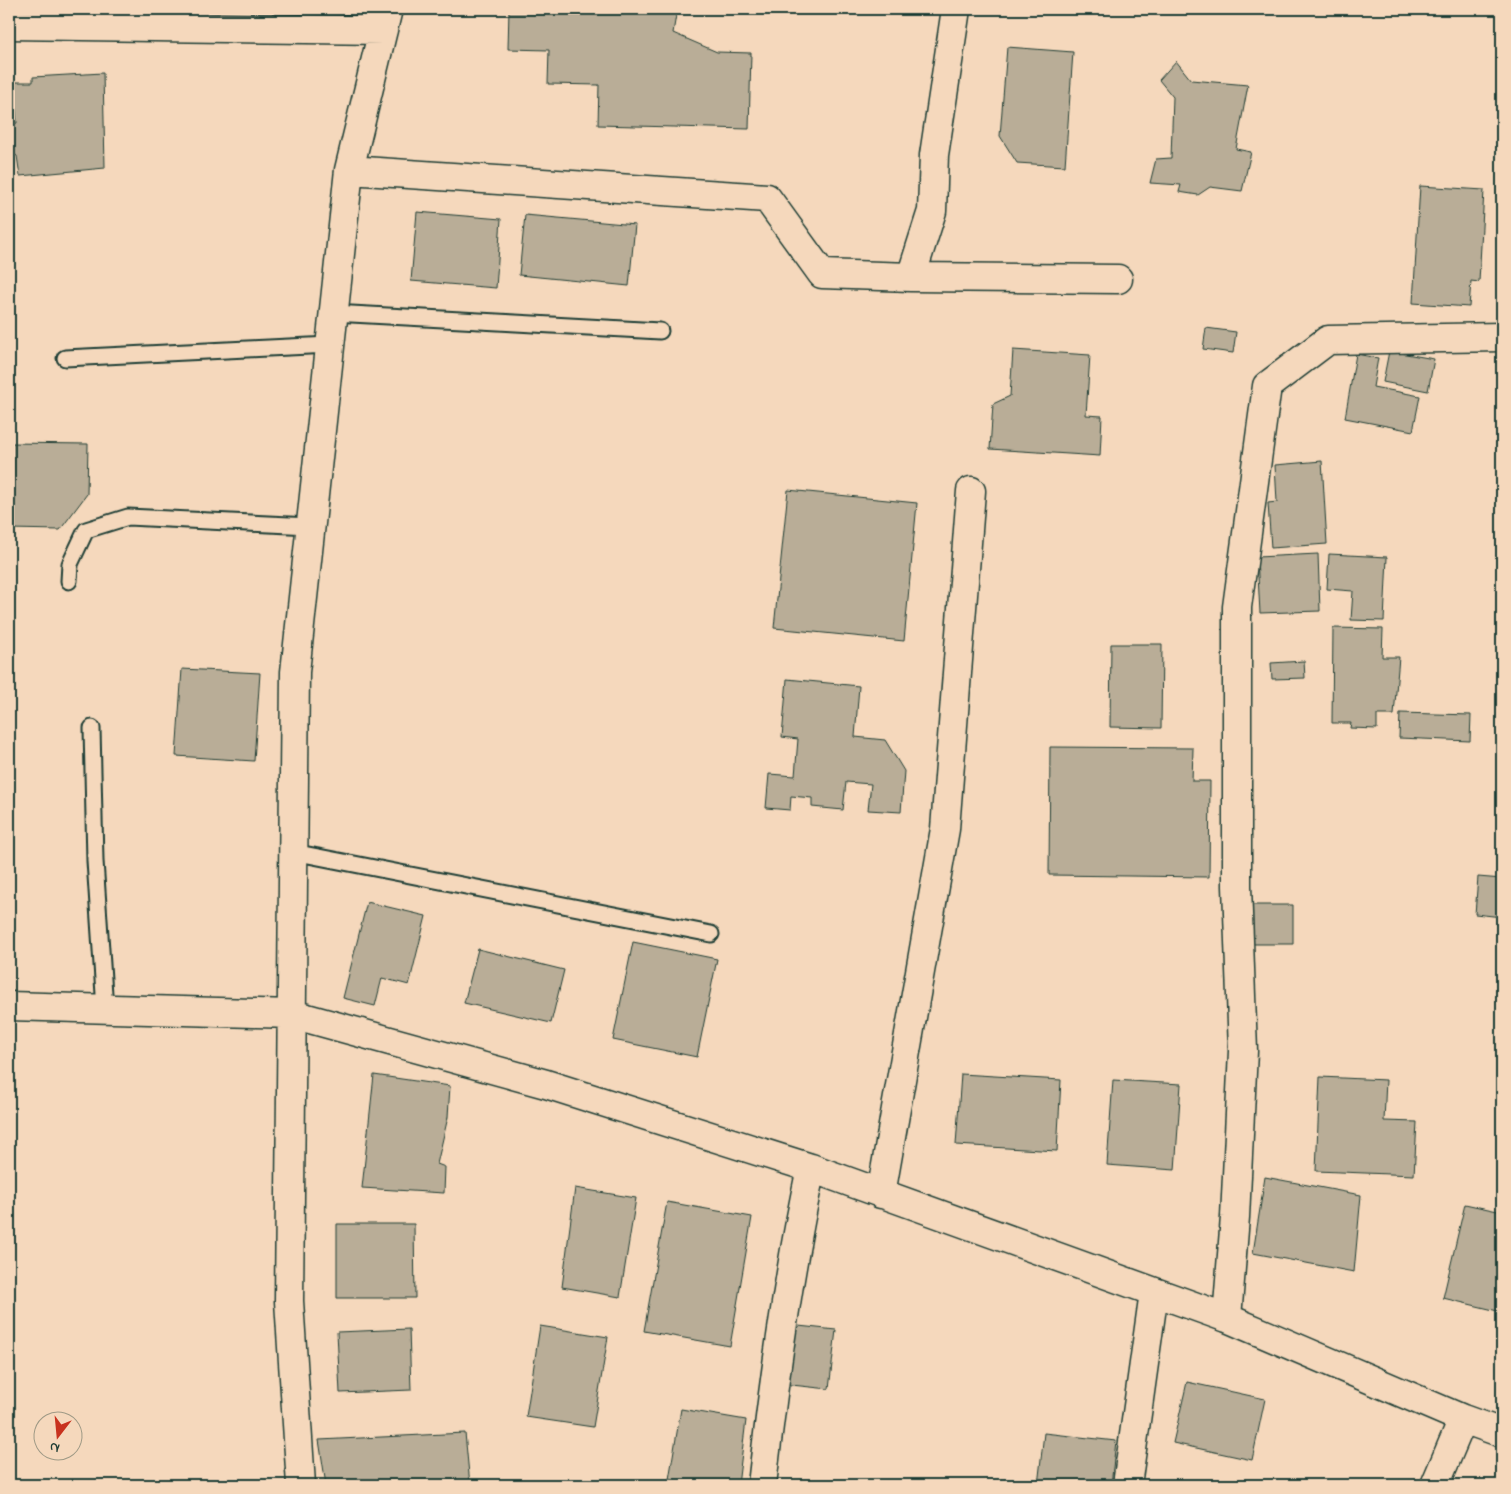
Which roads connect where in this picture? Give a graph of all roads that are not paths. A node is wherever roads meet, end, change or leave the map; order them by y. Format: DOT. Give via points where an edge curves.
graph roads {
  1 [pos="956,9"];
  2 [pos="386,19"];
  3 [pos="9,25"];
  4 [pos="349,170"];
  5 [pos="911,277"];
  6 [pos="1118,279"];
  7 [pos="333,313"];
  8 [pos="660,331"];
  9 [pos="1502,337"];
  10 [pos="330,345"];
  11 [pos="65,358"];
  12 [pos="972,492"];
  13 [pos="310,526"];
  14 [pos="69,581"];
  15 [pos="92,728"];
  16 [pos="293,852"];
  17 [pos="711,934"];
  18 [pos="9,1007"];
  19 [pos="105,1009"];
  20 [pos="292,1014"];
  21 [pos="811,1168"];
  22 [pos="881,1194"];
  23 [pos="1154,1292"];
  24 [pos="1227,1318"];
  25 [pos="1463,1419"];
  26 [pos="1502,1433"];
  27 [pos="301,1485"];
  28 [pos="762,1485"];
  29 [pos="1127,1485"];
  30 [pos="1435,1485"];
  1 -- 5 [label="street" via="934,155 932,211"];
  2 -- 3 [label="street"];
  2 -- 4 [label="street"];
  4 -- 5 [label="street" via="767,198 822,274"];
  4 -- 7 [label="street"];
  5 -- 6 [label="street"];
  7 -- 8 [label="lane"];
  7 -- 10 [label="street"];
  9 -- 24 [label="street" via="1328,340 1267,386 1237,607 1238,886 1243,1051"];
  10 -- 11 [label="lane"];
  10 -- 13 [label="street"];
  12 -- 22 [label="street" via="945,829"];
  13 -- 14 [label="lane" via="128,517 86,530 70,564"];
  13 -- 16 [label="street" via="295,672"];
  15 -- 19 [label="lane" via="95,861"];
  16 -- 17 [label="lane"];
  16 -- 20 [label="street"];
  18 -- 19 [label="street"];
  19 -- 20 [label="street"];
  20 -- 21 [label="street" via="546,1084"];
  20 -- 27 [label="street" via="289,1301"];
  21 -- 22 [label="street"];
  21 -- 28 [label="street" via="776,1361"];
  22 -- 23 [label="street"];
  23 -- 24 [label="street"];
  23 -- 29 [label="street"];
  24 -- 25 [label="street"];
  25 -- 26 [label="street"];
  25 -- 30 [label="street"];
}
